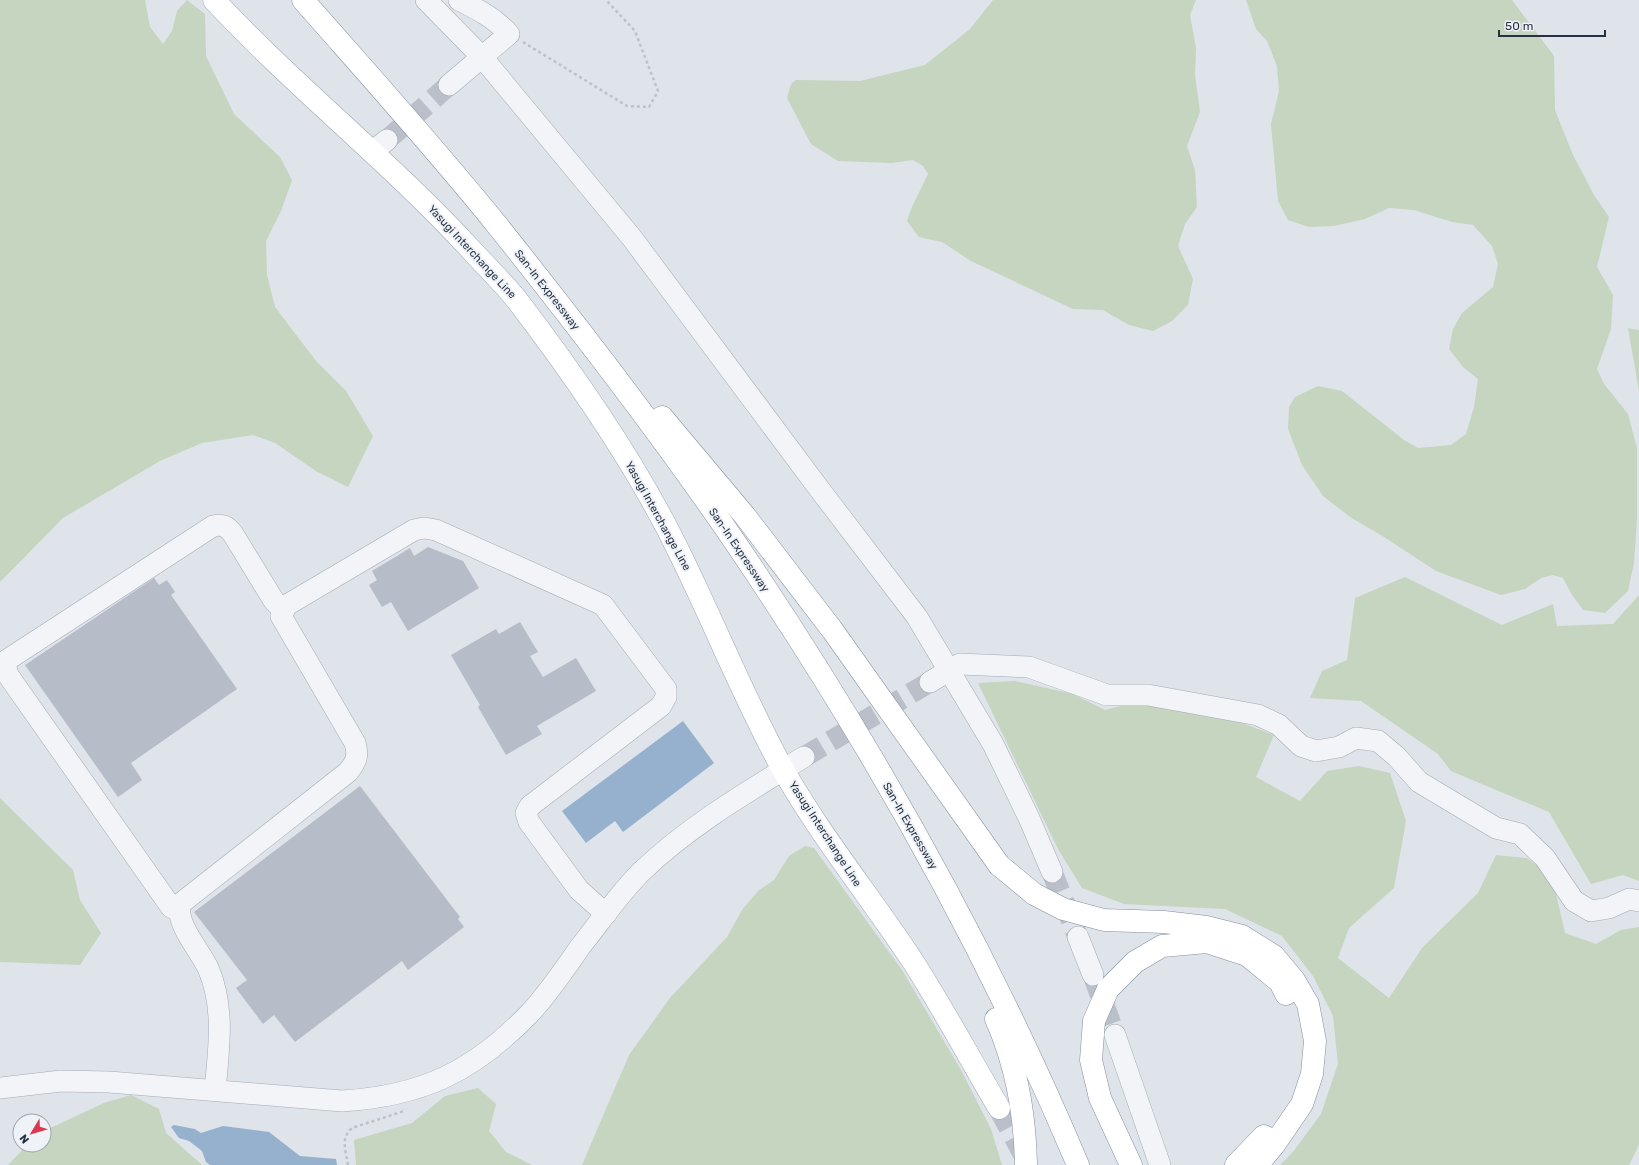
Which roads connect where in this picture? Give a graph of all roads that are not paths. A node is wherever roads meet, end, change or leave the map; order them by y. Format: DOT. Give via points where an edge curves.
graph roads {
  1 [pos="214,0"];
  2 [pos="303,0"];
  3 [pos="426,0"];
  4 [pos="459,0"];
  5 [pos="482,56"];
  6 [pos="450,85"];
  7 [pos="494,222"];
  8 [pos="282,610"];
  9 [pos="949,670"];
  10 [pos="930,682"];
  11 [pos="804,757"];
  12 [pos="784,770"];
  13 [pos="1052,872"];
  14 [pos="1639,901"];
  15 [pos="179,911"];
  16 [pos="606,914"];
  17 [pos="1078,937"];
  18 [pos="985,964"];
  19 [pos="1093,974"];
  20 [pos="1115,1035"];
  21 [pos="0,1088"];
  22 [pos="215,1090"];
  23 [pos="999,1108"];
  24 [pos="1026,1165"];
  25 [pos="1078,1165"];
  26 [pos="1131,1165"];
  27 [pos="1160,1165"];
  28 [pos="1236,1165"];
  29 [pos="1257,1165"];
  1 -- 12 [label="main road, Yasugi Interchange Line" via="252,41 380,146 515,298 588,398 640,481 667,529 718,632 757,721"];
  2 -- 7 [label="main road, San-In Expressway"];
  3 -- 5 [label="street"];
  4 -- 5 [label="street" via="501,24 509,34"];
  5 -- 6 [label="street"];
  5 -- 9 [label="street" via="632,238 917,617"];
  7 -- 18 [label="main road, San-In Expressway" via="652,427 776,604 862,743 940,878"];
  7 -- 29 [label="main road" via="599,341 745,516 833,631 999,865 1034,894 1063,909 1104,920 1164,922 1206,927 1242,936 1274,956 1294,980 1308,1004 1315,1041 1312,1074 1302,1104"];
  8 -- 15 [label="street" via="281,616 355,743 356,762 348,772 180,904"];
  8 -- 15 [label="street" via="274,602 228,527 213,526 8,660 8,675 171,907"];
  8 -- 16 [label="street" via="414,530 424,528 436,530 603,605 666,689 666,697 661,706 530,806 526,813 529,822 579,890"];
  9 -- 10 [label="street"];
  9 -- 13 [label="street" via="993,744"];
  9 -- 14 [label="street" via="960,664 1029,667 1107,695 1148,695 1258,715 1279,725 1301,746 1316,751 1339,747 1356,738 1378,741 1397,757 1419,782 1496,828 1520,834 1545,858 1574,901 1591,911 1609,908 1630,899"];
  11 -- 12 [label="street"];
  12 -- 16 [label="street" via="672,844 640,873"];
  12 -- 23 [label="main road, Yasugi Interchange Line" via="818,827 912,961"];
  15 -- 22 [label="street" via="181,921 209,969 216,994 220,1029"];
  16 -- 22 [label="street" via="530,1013 496,1045 475,1061 446,1077 416,1090 367,1100 342,1101"];
  17 -- 19 [label="street"];
  18 -- 24 [label="main road" via="987,999 1006,1041 1020,1088 1026,1127"];
  18 -- 25 [label="main road, San-In Expressway"];
  20 -- 27 [label="street"];
  21 -- 22 [label="street" via="61,1081"];
  26 -- 28 [label="main road" via="1100,1098 1091,1060 1094,1021 1108,989 1135,962 1162,946 1207,942 1247,955 1280,982 1297,1014 1302,1054 1293,1092 1269,1130"];
}
